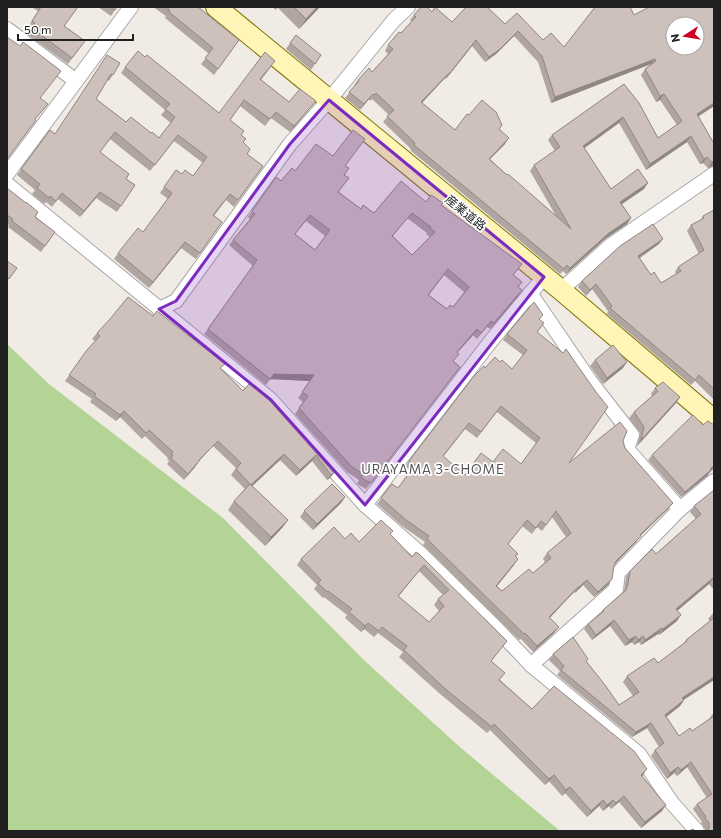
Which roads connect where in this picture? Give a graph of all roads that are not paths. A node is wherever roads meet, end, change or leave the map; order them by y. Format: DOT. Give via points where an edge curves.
graph roads {
  1 [pos="132,7"];
  2 [pos="216,7"];
  3 [pos="408,7"];
  4 [pos="7,29"];
  5 [pos="76,81"];
  6 [pos="329,100"];
  7 [pos="7,174"];
  8 [pos="714,174"];
  9 [pos="7,184"];
  10 [pos="544,277"];
  11 [pos="561,290"];
  12 [pos="530,293"];
  13 [pos="159,308"];
  14 [pos="714,420"];
  15 [pos="714,481"];
  16 [pos="365,505"];
  17 [pos="680,509"];
  18 [pos="530,666"];
  19 [pos="696,831"];
  1 -- 5 [label="street"];
  2 -- 6 [label="street, 産業道路"];
  3 -- 6 [label="street" via="394,20"];
  4 -- 5 [label="street"];
  5 -- 7 [label="street"];
  6 -- 10 [label="street, 産業道路"];
  6 -- 13 [label="street" via="290,144 176,301"];
  8 -- 11 [label="street" via="611,245"];
  9 -- 13 [label="street"];
  10 -- 11 [label="street, 産業道路"];
  10 -- 12 [label="street"];
  11 -- 14 [label="street, 産業道路"];
  12 -- 16 [label="street"];
  12 -- 17 [label="street" via="590,381 632,435 627,449"];
  13 -- 16 [label="street" via="271,400"];
  15 -- 17 [label="street"];
  16 -- 18 [label="street" via="421,554 497,628"];
  17 -- 18 [label="street" via="618,573 616,589"];
  18 -- 19 [label="street" via="639,754 672,803"];
}
